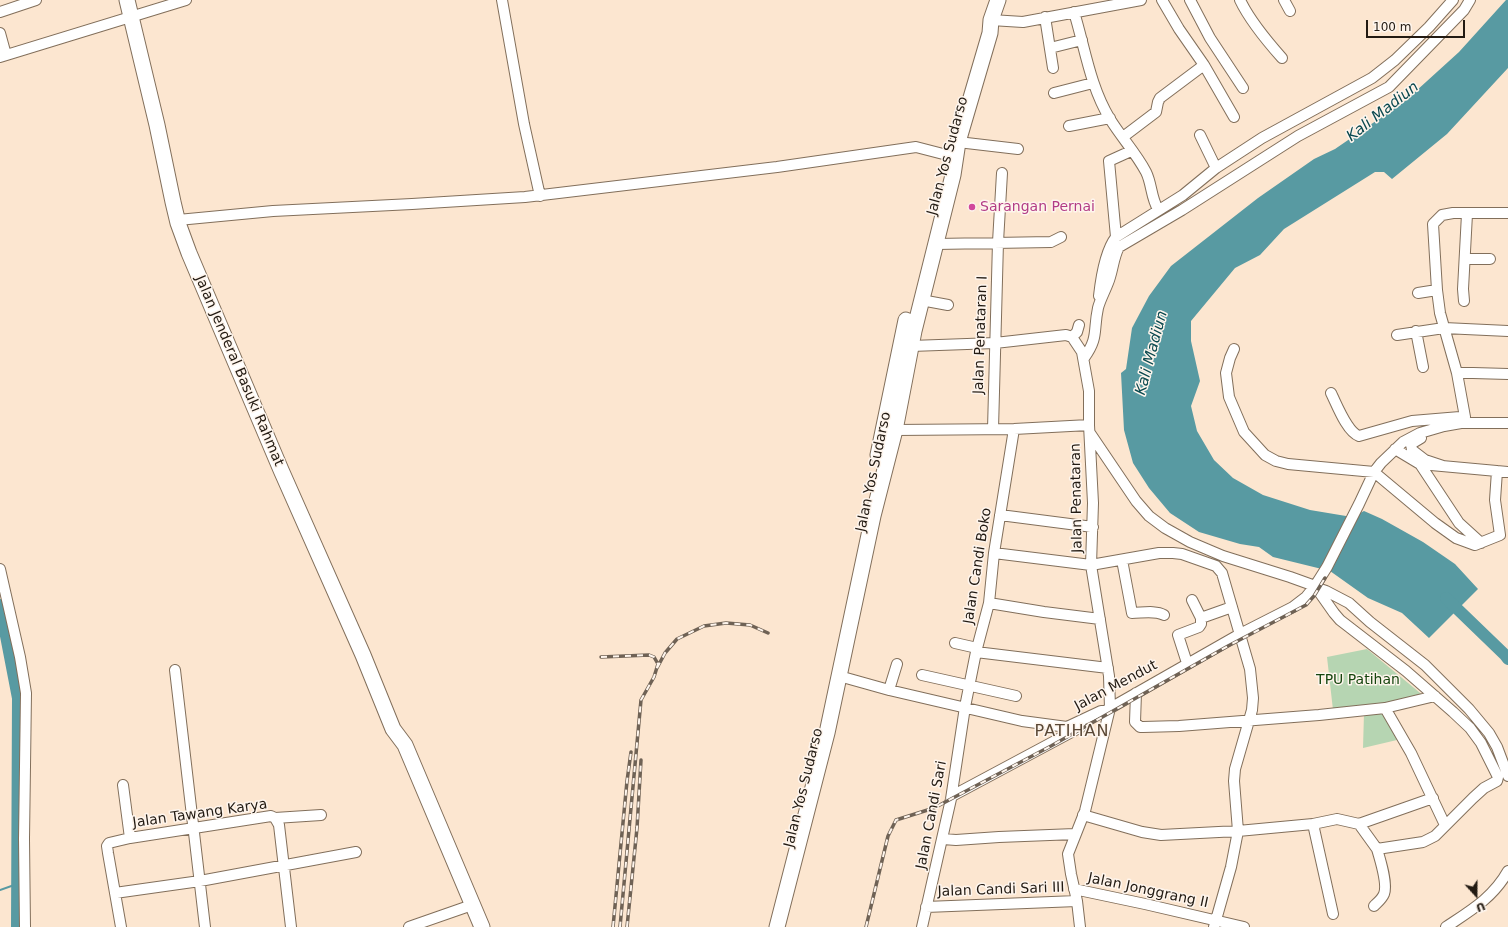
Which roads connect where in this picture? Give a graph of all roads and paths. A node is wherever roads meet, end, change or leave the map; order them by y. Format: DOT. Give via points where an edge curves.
graph roads {
  1 [pos="36,0"];
  2 [pos="127,0"];
  3 [pos="186,0"];
  4 [pos="502,0"];
  5 [pos="998,0"];
  6 [pos="1141,0"];
  7 [pos="1162,0"];
  8 [pos="1190,0"];
  9 [pos="1240,0"];
  10 [pos="1452,0"];
  11 [pos="1470,0"];
  12 [pos="1286,1"];
  13 [pos="1290,11"];
  14 [pos="0,12"];
  15 [pos="1074,12"];
  16 [pos="130,17"];
  17 [pos="1045,18"];
  18 [pos="991,20"];
  19 [pos="0,33"];
  20 [pos="1082,40"];
  21 [pos="1050,48"];
  22 [pos="3,56"];
  23 [pos="1282,58"];
  24 [pos="1204,65"];
  25 [pos="1053,68"];
  26 [pos="1093,82"];
  27 [pos="1243,88"];
  28 [pos="1054,93"];
  29 [pos="1234,117"];
  30 [pos="1110,118"];
  31 [pos="1069,126"];
  32 [pos="1200,135"];
  33 [pos="1123,138"];
  34 [pos="958,142"];
  35 [pos="1018,149"];
  36 [pos="1131,151"];
  37 [pos="947,155"];
  38 [pos="1216,168"];
  39 [pos="1002,173"];
  40 [pos="948,174"];
  41 [pos="540,196"];
  42 [pos="1158,209"];
  43 [pos="1508,213"];
  44 [pos="1467,214"];
  45 [pos="178,220"];
  46 [pos="1061,237"];
  47 [pos="1116,237"];
  48 [pos="998,242"];
  49 [pos="936,244"];
  50 [pos="1465,259"];
  51 [pos="1490,259"];
  52 [pos="1437,290"];
  53 [pos="1418,293"];
  54 [pos="921,300"];
  55 [pos="1464,301"];
  56 [pos="948,305"];
  57 [pos="1098,308"];
  58 [pos="1078,325"];
  59 [pos="1444,328"];
  60 [pos="1416,331"];
  61 [pos="1508,331"];
  62 [pos="1397,335"];
  63 [pos="1072,337"];
  64 [pos="995,343"];
  65 [pos="911,346"];
  66 [pos="1234,349"];
  67 [pos="1087,353"];
  68 [pos="1423,367"];
  69 [pos="1457,373"];
  70 [pos="1508,374"];
  71 [pos="1331,393"];
  72 [pos="1465,416"];
  73 [pos="1508,416"];
  74 [pos="1508,423"];
  75 [pos="993,429"];
  76 [pos="1014,429"];
  77 [pos="1089,429"];
  78 [pos="1508,429"];
  79 [pos="894,430"];
  80 [pos="1395,449"];
  81 [pos="1420,464"];
  82 [pos="1443,466"];
  83 [pos="1497,471"];
  84 [pos="1374,472"];
  85 [pos="1508,472"];
  86 [pos="869,515"];
  87 [pos="1000,515"];
  88 [pos="1093,527"];
  89 [pos="1481,543"];
  90 [pos="994,553"];
  91 [pos="1122,560"];
  92 [pos="1091,565"];
  93 [pos="0,569"];
  94 [pos="1316,587"];
  95 [pos="1192,600"];
  96 [pos="989,603"];
  97 [pos="1232,607"];
  98 [pos="1164,615"];
  99 [pos="1201,618"];
  100 [pos="1100,619"];
  101 [pos="1240,634"];
  102 [pos="955,643"];
  103 [pos="977,650"];
  104 [pos="1187,663"];
  105 [pos="897,664"];
  106 [pos="1108,668"];
  107 [pos="174,670"];
  108 [pos="922,675"];
  109 [pos="839,676"];
  110 [pos="970,686"];
  111 [pos="889,690"];
  112 [pos="1136,693"];
  113 [pos="1016,696"];
  114 [pos="1435,696"];
  115 [pos="965,708"];
  116 [pos="1385,708"];
  117 [pos="1107,709"];
  118 [pos="1249,721"];
  119 [pos="1068,730"];
  120 [pos="1508,776"];
  121 [pos="123,785"];
  122 [pos="952,796"];
  123 [pos="1433,798"];
  124 [pos="321,815"];
  125 [pos="1083,815"];
  126 [pos="275,818"];
  127 [pos="1313,824"];
  128 [pos="1359,824"];
  129 [pos="1445,825"];
  130 [pos="193,828"];
  131 [pos="1238,831"];
  132 [pos="1075,834"];
  133 [pos="130,838"];
  134 [pos="943,839"];
  135 [pos="1377,849"];
  136 [pos="356,852"];
  137 [pos="284,866"];
  138 [pos="1508,871"];
  139 [pos="200,881"];
  140 [pos="1074,889"];
  141 [pos="115,893"];
  142 [pos="1077,901"];
  143 [pos="1374,906"];
  144 [pos="468,907"];
  145 [pos="926,907"];
  146 [pos="1333,914"];
  147 [pos="1215,923"];
  148 [pos="25,927"];
  149 [pos="121,927"];
  150 [pos="206,927"];
  151 [pos="291,927"];
  152 [pos="409,927"];
  153 [pos="471,927"];
  154 [pos="482,927"];
  155 [pos="768,927"];
  156 [pos="777,927"];
  157 [pos="922,927"];
  158 [pos="1080,927"];
  159 [pos="1244,927"];
  160 [pos="1446,927"];
  1 -- 14 [label="street"];
  2 -- 16 [label="highway, Jalan Jenderal Basuki Rahmat"];
  3 -- 16 [label="street"];
  4 -- 41 [label="street" via="524,124"];
  5 -- 18 [label="highway, Jalan Yos Sudarso"];
  6 -- 15 [label="street"];
  7 -- 24 [label="street"];
  8 -- 27 [label="street" via="1210,38"];
  9 -- 23 [label="street" via="1265,40"];
  10 -- 38 [label="street" via="1396,60 1372,78 1262,138"];
  11 -- 57 [label="street" via="1464,10 1389,88 1298,136 1119,247"];
  12 -- 13 [label="street"];
  15 -- 17 [label="street"];
  15 -- 20 [label="street"];
  16 -- 22 [label="street"];
  16 -- 45 [label="highway, Jalan Jenderal Basuki Rahmat"];
  17 -- 18 [label="street" via="1023,22"];
  17 -- 21 [label="street"];
  18 -- 34 [label="highway, Jalan Yos Sudarso" via="990,33"];
  18 -- 37 [label="highway, Jalan Yos Sudarso" via="981,34"];
  19 -- 22 [label="street"];
  20 -- 21 [label="street"];
  20 -- 26 [label="street"];
  21 -- 25 [label="street"];
  24 -- 29 [label="street"];
  24 -- 33 [label="street" via="1160,98 1156,112"];
  26 -- 28 [label="street"];
  26 -- 30 [label="street"];
  30 -- 31 [label="street"];
  30 -- 33 [label="street"];
  32 -- 38 [label="street"];
  33 -- 36 [label="street"];
  34 -- 35 [label="street"];
  34 -- 40 [label="highway, Jalan Yos Sudarso"];
  36 -- 42 [label="street" via="1146,172"];
  36 -- 47 [label="street" via="1109,161"];
  37 -- 40 [label="highway, Jalan Yos Sudarso"];
  37 -- 41 [label="street" via="916,148"];
  38 -- 42 [label="street" via="1183,194"];
  39 -- 48 [label="street, Jalan Penataran I"];
  40 -- 49 [label="highway, Jalan Yos Sudarso"];
  40 -- 86 [label="highway, Jalan Yos Sudarso" via="903,331"];
  41 -- 45 [label="street" via="274,211"];
  42 -- 47 [label="street"];
  43 -- 44 [label="street"];
  44 -- 50 [label="street"];
  44 -- 52 [label="street" via="1442,215 1433,224"];
  45 -- 144 [label="highway, Jalan Jenderal Basuki Rahmat" via="281,470 393,729 405,745"];
  46 -- 48 [label="street" via="1051,242"];
  47 -- 57 [label="street" via="1111,244 1101,279"];
  48 -- 49 [label="street"];
  48 -- 64 [label="street, Jalan Penataran I"];
  49 -- 54 [label="highway, Jalan Yos Sudarso"];
  50 -- 51 [label="street"];
  50 -- 55 [label="street"];
  52 -- 53 [label="street"];
  52 -- 59 [label="street"];
  54 -- 56 [label="street"];
  54 -- 65 [label="highway, Jalan Yos Sudarso"];
  57 -- 67 [label="street" via="1095,338"];
  58 -- 63 [label="street" via="1077,332"];
  59 -- 60 [label="street"];
  59 -- 61 [label="street"];
  59 -- 69 [label="street"];
  60 -- 62 [label="street"];
  60 -- 68 [label="street"];
  63 -- 64 [label="street" via="1066,335"];
  63 -- 67 [label="street"];
  64 -- 65 [label="street"];
  64 -- 75 [label="street, Jalan Penataran I"];
  65 -- 79 [label="highway, Jalan Yos Sudarso"];
  66 -- 84 [label="street" via="1226,373 1229,397 1244,432 1265,455 1288,464"];
  67 -- 77 [label="street"];
  69 -- 70 [label="street"];
  69 -- 72 [label="street"];
  71 -- 72 [label="street" via="1350,430 1359,436 1412,421"];
  72 -- 73 [label="street"];
  74 -- 80 [label="street, Jalan Mendut" via="1461,423 1444,426 1411,437"];
  75 -- 76 [label="street, Jalan Penataran"];
  75 -- 79 [label="street, Jalan Penataran"];
  76 -- 77 [label="street, Jalan Penataran"];
  76 -- 87 [label="street, Jalan Candi Boko"];
  77 -- 88 [label="street, Jalan Penataran"];
  77 -- 94 [label="street" via="1136,501 1164,528 1223,556"];
  78 -- 82 [label="street" via="1465,428 1430,434 1411,444 1416,454"];
  79 -- 86 [label="highway, Jalan Yos Sudarso"];
  80 -- 81 [label="street"];
  80 -- 84 [label="street, Jalan Mendut"];
  81 -- 82 [label="street"];
  81 -- 89 [label="street" via="1459,524"];
  82 -- 83 [label="street"];
  83 -- 85 [label="street"];
  83 -- 89 [label="street" via="1495,500 1500,535"];
  84 -- 89 [label="street" via="1435,524 1456,538 1475,545"];
  84 -- 94 [label="street, Jalan Mendut"];
  86 -- 109 [label="highway, Jalan Yos Sudarso"];
  86 -- 155 [label="highway, Jalan Yos Sudarso"];
  87 -- 88 [label="street"];
  87 -- 90 [label="street, Jalan Candi Boko"];
  88 -- 92 [label="street, Jalan Penataran"];
  90 -- 92 [label="street"];
  90 -- 96 [label="street, Jalan Candi Boko"];
  91 -- 92 [label="street, Jalan Penataran"];
  91 -- 97 [label="street, Jalan Penataran" via="1173,553 1216,566 1222,573"];
  91 -- 98 [label="street" via="1132,613"];
  92 -- 100 [label="street"];
  93 -- 148 [label="street" via="26,692"];
  94 -- 101 [label="street, Jalan Mendut" via="1300,602"];
  94 -- 114 [label="street" via="1340,620"];
  94 -- 120 [label="street" via="1349,603 1425,665 1489,733"];
  95 -- 99 [label="street"];
  96 -- 100 [label="street"];
  96 -- 103 [label="street, Jalan Candi Boko"];
  97 -- 99 [label="street"];
  97 -- 101 [label="street, Jalan Penataran"];
  99 -- 104 [label="street" via="1199,627 1178,635"];
  100 -- 106 [label="street"];
  101 -- 104 [label="street, Jalan Mendut"];
  101 -- 118 [label="street, Jalan Penataran" via="1252,684 1253,698"];
  102 -- 103 [label="street"];
  103 -- 106 [label="street"];
  103 -- 110 [label="street, Jalan Candi Boko"];
  104 -- 112 [label="street, Jalan Mendut"];
  105 -- 111 [label="street"];
  106 -- 117 [label="street"];
  107 -- 130 [label="street"];
  108 -- 110 [label="street"];
  109 -- 111 [label="street, Jalan Mendut"];
  109 -- 156 [label="highway, Jalan Yos Sudarso" via="827,734"];
  110 -- 113 [label="street"];
  110 -- 115 [label="street, Jalan Candi Boko"];
  111 -- 115 [label="street, Jalan Mendut"];
  112 -- 117 [label="street, Jalan Mendut"];
  112 -- 118 [label="street" via="1135,722 1140,727"];
  114 -- 116 [label="street"];
  114 -- 129 [label="street" via="1470,728 1481,743 1498,779 1484,788"];
  115 -- 119 [label="street, Jalan Mendut"];
  115 -- 122 [label="street, Jalan Candi Sari"];
  116 -- 118 [label="street"];
  116 -- 123 [label="street" via="1412,754"];
  117 -- 119 [label="street, Jalan Mendut"];
  117 -- 125 [label="street"];
  118 -- 131 [label="street, Jalan Penataran" via="1235,768"];
  119 -- 122 [label="street"];
  121 -- 133 [label="street"];
  122 -- 134 [label="street, Jalan Candi Sari"];
  123 -- 128 [label="street"];
  123 -- 129 [label="street"];
  124 -- 126 [label="street"];
  125 -- 131 [label="street" via="1156,835"];
  125 -- 132 [label="street"];
  126 -- 130 [label="street, Jalan Tawang Karya" via="267,816"];
  126 -- 137 [label="street, Jalan Tawang Karya" via="279,825"];
  127 -- 128 [label="street" via="1340,819"];
  127 -- 131 [label="street"];
  127 -- 146 [label="street"];
  128 -- 135 [label="street"];
  129 -- 135 [label="street" via="1435,836 1423,842"];
  130 -- 133 [label="street, Jalan Tawang Karya"];
  130 -- 139 [label="street"];
  131 -- 147 [label="street, Jalan Penataran"];
  132 -- 134 [label="street"];
  132 -- 140 [label="street" via="1068,856"];
  133 -- 141 [label="street, Jalan Tawang Karya" via="114,841 107,846"];
  134 -- 145 [label="street, Jalan Candi Sari"];
  135 -- 143 [label="street" via="1385,891"];
  136 -- 137 [label="street"];
  137 -- 139 [label="street"];
  137 -- 151 [label="street, Jalan Tawang Karya"];
  138 -- 160 [label="street" via="1482,903"];
  139 -- 141 [label="street"];
  139 -- 150 [label="street"];
  140 -- 142 [label="street"];
  140 -- 147 [label="street, Jalan Jonggrang II"];
  141 -- 149 [label="street"];
  142 -- 145 [label="street, Jalan Candi Sari III"];
  142 -- 158 [label="street"];
  144 -- 152 [label="street"];
  144 -- 153 [label="highway, Jalan Jenderal Basuki Rahmat"];
  144 -- 154 [label="highway, Jalan Jenderal Basuki Rahmat"];
  145 -- 157 [label="street, Jalan Candi Sari"];
  147 -- 159 [label="street, Jalan Jonggrang II"];
}
